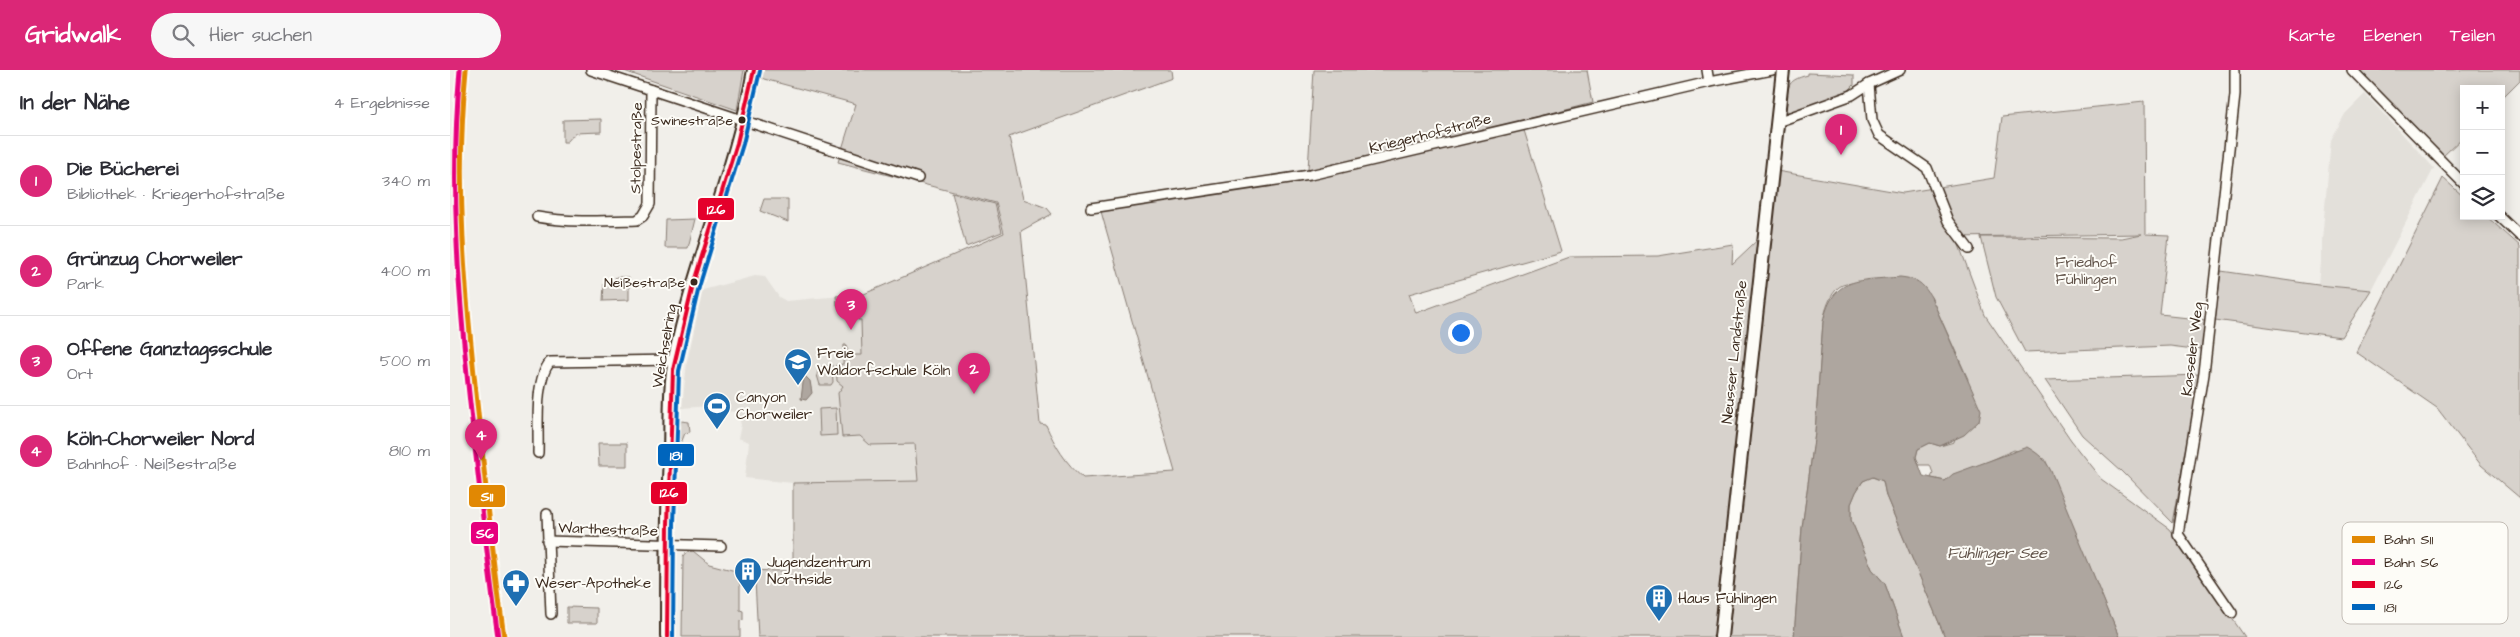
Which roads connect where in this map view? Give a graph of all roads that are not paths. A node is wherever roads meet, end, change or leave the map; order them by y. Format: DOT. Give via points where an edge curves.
graph roads {
  1 [pos="591,70"];
  2 [pos="754,70"];
  3 [pos="1707,70"];
  4 [pos="1772,70"];
  5 [pos="1783,70"];
  6 [pos="1900,70"];
  7 [pos="2236,70"];
  8 [pos="2352,70"];
  9 [pos="1709,82"];
  10 [pos="1869,84"];
  11 [pos="651,90"];
  12 [pos="742,121"];
  13 [pos="1777,122"];
  14 [pos="918,178"];
  15 [pos="2460,180"];
  16 [pos="1091,208"];
  17 [pos="537,217"];
  18 [pos="2502,220"];
  19 [pos="2520,236"];
  20 [pos="1968,249"];
  21 [pos="675,360"];
  22 [pos="538,453"];
  23 [pos="547,514"];
  24 [pos="547,541"];
  25 [pos="667,545"];
  26 [pos="721,546"];
  27 [pos="2232,613"];
  28 [pos="550,614"];
  29 [pos="667,637"];
  30 [pos="1721,637"];
  1 -- 11 [label="street"];
  2 -- 12 [label="street, Weichselring"];
  3 -- 9 [label="street"];
  4 -- 9 [label="street, Kriegerhofstraße"];
  5 -- 13 [label="street, Neusser Landstraße"];
  6 -- 10 [label="street"];
  7 -- 27 [label="street, Kasseler Weg" via="2204,374 2178,534"];
  8 -- 15 [label="street"];
  9 -- 16 [label="street, Kriegerhofstraße" via="1310,175"];
  10 -- 13 [label="street" via="1852,95"];
  10 -- 20 [label="street" via="1874,127 1879,135 1927,168 1948,221"];
  11 -- 12 [label="street"];
  11 -- 17 [label="street, Stolpestraße" via="650,204 644,216 637,220 603,221"];
  12 -- 14 [label="street"];
  12 -- 21 [label="street, Weichselring" via="689,296"];
  13 -- 30 [label="street, Neusser Landstraße"];
  18 -- 19 [label="street"];
  21 -- 22 [label="street" via="550,362 540,381"];
  21 -- 25 [label="street, Weichselring"];
  23 -- 24 [label="street, Warthestraße"];
  24 -- 25 [label="street, Warthestraße"];
  24 -- 28 [label="street, Warthestraße"];
  25 -- 26 [label="street, Warthestraße"];
  25 -- 29 [label="street, Weichselring"];
}
